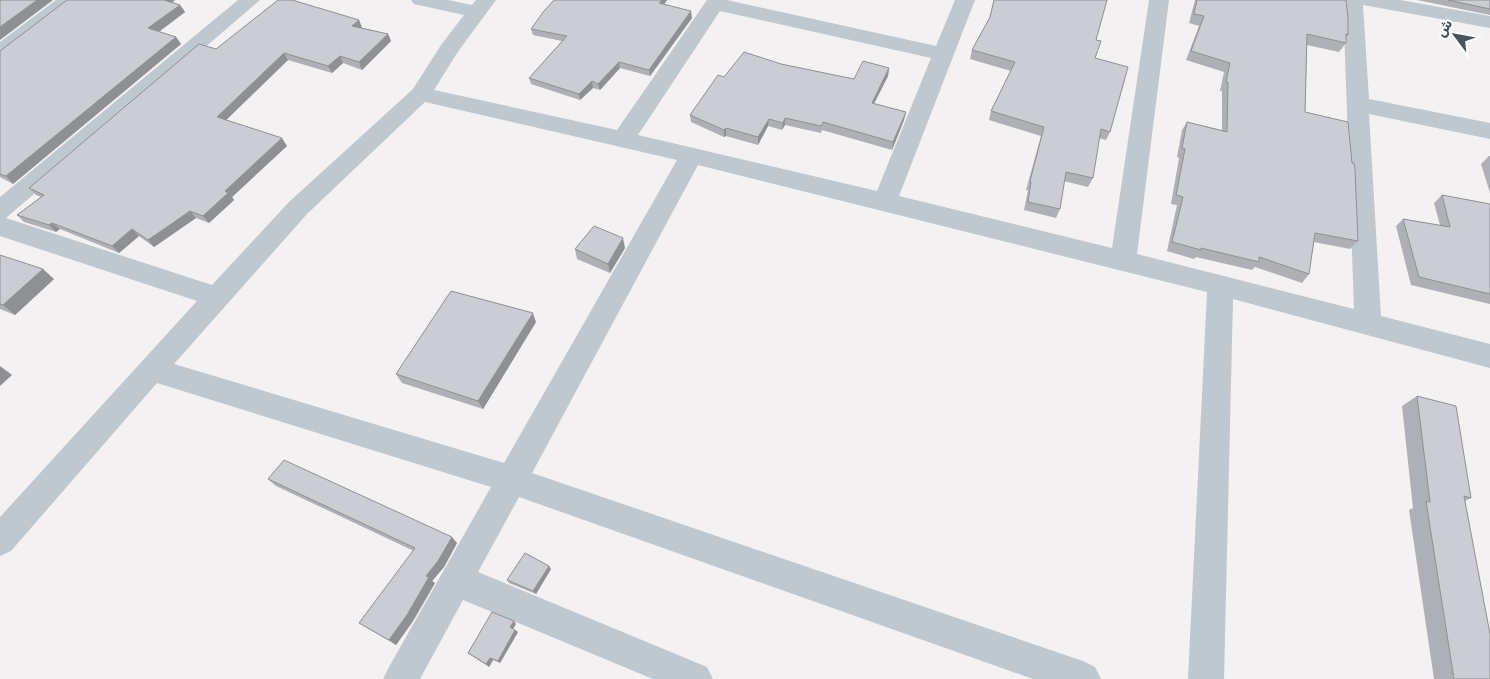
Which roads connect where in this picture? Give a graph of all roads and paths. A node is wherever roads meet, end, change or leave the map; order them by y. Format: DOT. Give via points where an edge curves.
graph roads {
  1 [pos="69,0"];
  2 [pos="250,0"];
  3 [pos="421,0"];
  4 [pos="965,0"];
  5 [pos="1159,0"];
  6 [pos="1353,0"];
  7 [pos="1367,0"];
  8 [pos="716,2"];
  9 [pos="480,6"];
  10 [pos="1490,22"];
  11 [pos="0,52"];
  12 [pos="944,54"];
  13 [pos="421,94"];
  14 [pos="1357,104"];
  15 [pos="1490,131"];
  16 [pos="624,138"];
  17 [pos="691,156"];
  18 [pos="884,202"];
  19 [pos="0,211"];
  20 [pos="0,226"];
  21 [pos="1123,260"];
  22 [pos="1220,286"];
  23 [pos="216,297"];
  24 [pos="1368,324"];
  25 [pos="1490,356"];
  26 [pos="152,369"];
  27 [pos="512,480"];
  28 [pos="0,540"];
  29 [pos="456,580"];
  30 [pos="401,679"];
  31 [pos="695,679"];
  32 [pos="1083,679"];
  33 [pos="1206,679"];
  1 -- 11 [label="street"];
  2 -- 19 [label="street"];
  3 -- 9 [label="street"];
  4 -- 12 [label="street"];
  5 -- 21 [label="street"];
  6 -- 14 [label="street"];
  7 -- 10 [label="street"];
  8 -- 12 [label="street"];
  8 -- 16 [label="street"];
  9 -- 13 [label="street"];
  12 -- 18 [label="street"];
  13 -- 16 [label="street"];
  13 -- 23 [label="street" via="298,208"];
  14 -- 15 [label="street"];
  14 -- 24 [label="street"];
  16 -- 17 [label="street"];
  17 -- 18 [label="street"];
  17 -- 27 [label="street"];
  18 -- 21 [label="street"];
  20 -- 23 [label="street"];
  21 -- 22 [label="street"];
  22 -- 24 [label="street"];
  22 -- 33 [label="street"];
  23 -- 26 [label="street"];
  24 -- 25 [label="street"];
  26 -- 27 [label="street"];
  26 -- 28 [label="street"];
  27 -- 29 [label="street"];
  27 -- 32 [label="street"];
  29 -- 30 [label="street"];
  29 -- 31 [label="street"];
}
